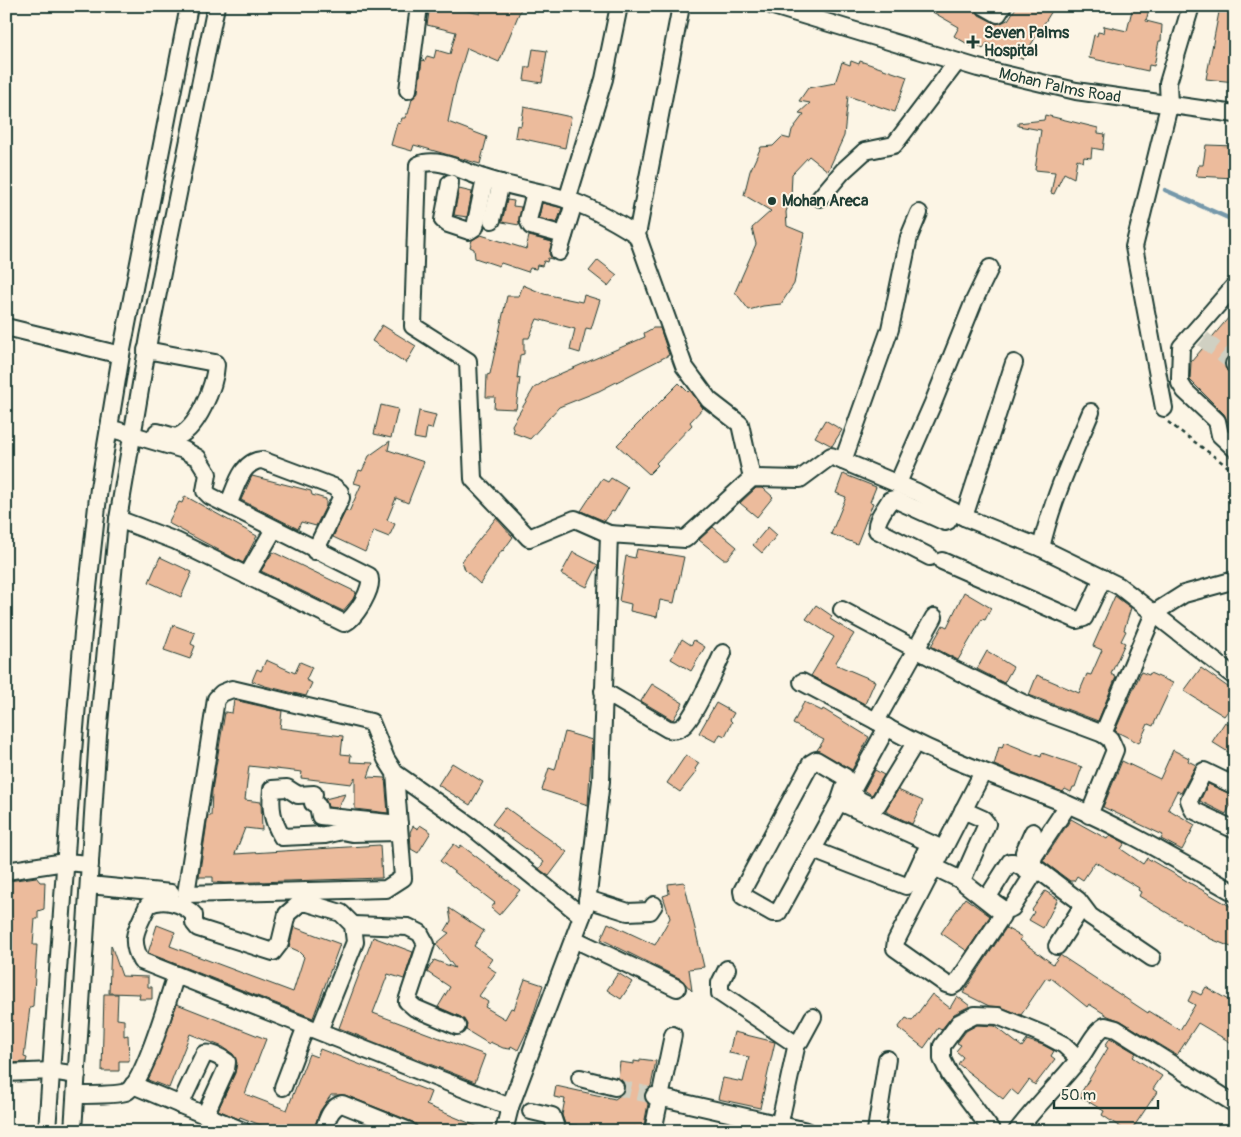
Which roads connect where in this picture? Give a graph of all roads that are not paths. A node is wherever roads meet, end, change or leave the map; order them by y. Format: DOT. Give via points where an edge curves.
graph roads {
  1 [pos="419,6"];
  2 [pos="619,6"];
  3 [pos="681,6"];
  4 [pos="984,6"];
  5 [pos="1003,6"];
  6 [pos="1191,6"];
  7 [pos="785,8"];
  8 [pos="188,11"];
  9 [pos="214,14"];
  10 [pos="957,62"];
  11 [pos="408,90"];
  12 [pos="1168,106"];
  13 [pos="1235,114"];
  14 [pos="484,182"];
  15 [pos="501,183"];
  16 [pos="535,192"];
  17 [pos="820,198"];
  18 [pos="570,201"];
  19 [pos="919,213"];
  20 [pos="492,220"];
  21 [pos="564,235"];
  22 [pos="637,236"];
  23 [pos="559,252"];
  24 [pos="990,268"];
  25 [pos="1235,285"];
  26 [pos="6,326"];
  27 [pos="126,333"];
  28 [pos="147,343"];
  29 [pos="1181,347"];
  30 [pos="1152,348"];
  31 [pos="122,355"];
  32 [pos="1014,363"];
  33 [pos="1164,408"];
  34 [pos="1091,412"];
  35 [pos="109,428"];
  36 [pos="133,429"];
  37 [pos="1235,449"];
  38 [pos="843,461"];
  39 [pos="752,478"];
  40 [pos="898,484"];
  41 [pos="228,505"];
  42 [pos="958,514"];
  43 [pos="118,519"];
  44 [pos="274,529"];
  45 [pos="609,534"];
  46 [pos="1041,548"];
  47 [pos="315,551"];
  48 [pos="247,576"];
  49 [pos="1103,578"];
  50 [pos="1235,580"];
  51 [pos="842,610"];
  52 [pos="1154,613"];
  53 [pos="934,617"];
  54 [pos="84,623"];
  55 [pos="108,627"];
  56 [pos="916,650"];
  57 [pos="723,653"];
  58 [pos="1235,677"];
  59 [pos="802,682"];
  60 [pos="603,692"];
  61 [pos="881,724"];
  62 [pos="1103,734"];
  63 [pos="915,743"];
  64 [pos="983,772"];
  65 [pos="395,773"];
  66 [pos="1235,786"];
  67 [pos="840,800"];
  68 [pos="1068,805"];
  69 [pos="963,810"];
  70 [pos="1089,815"];
  71 [pos="399,828"];
  72 [pos="1235,830"];
  73 [pos="1032,832"];
  74 [pos="936,846"];
  75 [pos="813,850"];
  76 [pos="65,862"];
  77 [pos="90,864"];
  78 [pos="934,867"];
  79 [pos="1034,868"];
  80 [pos="6,871"];
  81 [pos="960,878"];
  82 [pos="89,885"];
  83 [pos="1235,893"];
  84 [pos="186,894"];
  85 [pos="588,899"];
  86 [pos="654,905"];
  87 [pos="1082,907"];
  88 [pos="582,916"];
  89 [pos="353,925"];
  90 [pos="574,939"];
  91 [pos="1057,946"];
  92 [pos="1152,958"];
  93 [pos="727,968"];
  94 [pos="176,975"];
  95 [pos="677,988"];
  96 [pos="813,1018"];
  97 [pos="457,1026"];
  98 [pos="313,1029"];
  99 [pos="673,1035"];
  100 [pos="797,1043"];
  101 [pos="887,1059"];
  102 [pos="1079,1059"];
  103 [pos="51,1071"];
  104 [pos="6,1073"];
  105 [pos="77,1075"];
  106 [pos="580,1078"];
  107 [pos="133,1085"];
  108 [pos="615,1086"];
  109 [pos="283,1087"];
  110 [pos="76,1095"];
  111 [pos="657,1097"];
  112 [pos="1235,1104"];
  113 [pos="180,1105"];
  114 [pos="510,1107"];
  115 [pos="531,1111"];
  116 [pos="205,1115"];
  117 [pos="779,1128"];
  118 [pos="47,1131"];
  119 [pos="73,1131"];
  120 [pos="244,1131"];
  121 [pos="323,1131"];
  122 [pos="410,1131"];
  123 [pos="504,1131"];
  124 [pos="558,1131"];
  125 [pos="653,1131"];
  126 [pos="807,1131"];
  127 [pos="876,1131"];
  128 [pos="992,1131"];
  129 [pos="1017,1131"];
  1 -- 11 [label="street"];
  2 -- 18 [label="street" via="604,79"];
  3 -- 22 [label="street"];
  4 -- 5 [label="street" via="998,14"];
  6 -- 12 [label="street" via="1168,84"];
  7 -- 10 [label="street, Mohan Palms Road"];
  8 -- 9 [label="street"];
  8 -- 27 [label="street"];
  9 -- 28 [label="street"];
  10 -- 12 [label="street, Mohan Palms Road" via="1076,92"];
  10 -- 17 [label="street" via="894,146 865,151"];
  12 -- 13 [label="street, Mohan Palms Road"];
  12 -- 30 [label="street" via="1134,247"];
  14 -- 14 [label="street" via="475,227 469,231 443,220 450,180"];
  14 -- 15 [label="street"];
  14 -- 45 [label="street" via="438,162 418,165 412,326 468,361 473,479 529,538 574,519"];
  15 -- 16 [label="street"];
  15 -- 20 [label="street"];
  16 -- 18 [label="street"];
  16 -- 21 [label="street" via="528,220 531,226"];
  18 -- 21 [label="street"];
  18 -- 22 [label="street" via="614,220"];
  19 -- 38 [label="street" via="909,237 890,329"];
  21 -- 23 [label="street"];
  22 -- 39 [label="street" via="684,366 709,400 740,424"];
  24 -- 40 [label="street"];
  25 -- 29 [label="street" via="1199,335"];
  26 -- 31 [label="street"];
  27 -- 28 [label="street"];
  27 -- 31 [label="street"];
  28 -- 36 [label="street"];
  28 -- 36 [label="street" via="215,363 216,368 204,407 179,436"];
  29 -- 30 [label="street"];
  29 -- 37 [label="street" via="1180,383 1217,421 1220,436"];
  30 -- 33 [label="street"];
  31 -- 35 [label="street"];
  32 -- 42 [label="street"];
  34 -- 46 [label="street" via="1058,489"];
  35 -- 36 [label="street"];
  35 -- 54 [label="street"];
  36 -- 41 [label="street" via="198,458 208,474 205,491"];
  36 -- 43 [label="street"];
  38 -- 39 [label="street" via="831,456 800,479"];
  38 -- 40 [label="street"];
  39 -- 45 [label="street" via="685,539"];
  40 -- 42 [label="street"];
  41 -- 44 [label="street"];
  41 -- 47 [label="street" via="245,467 253,460 262,460 334,487 341,498"];
  42 -- 46 [label="street"];
  42 -- 49 [label="street" via="945,522 894,499 890,500 876,525 877,530 936,559 1077,620 1084,618"];
  43 -- 48 [label="street" via="176,540"];
  43 -- 55 [label="street"];
  44 -- 47 [label="street"];
  44 -- 48 [label="street"];
  45 -- 60 [label="street"];
  46 -- 49 [label="street"];
  47 -- 48 [label="street" via="369,576 371,580 358,610 349,621 344,623 332,619"];
  49 -- 52 [label="street"];
  50 -- 52 [label="street" via="1184,594"];
  51 -- 56 [label="street"];
  52 -- 58 [label="street"];
  52 -- 62 [label="street"];
  53 -- 56 [label="street"];
  54 -- 55 [label="street"];
  54 -- 76 [label="street"];
  55 -- 77 [label="street"];
  56 -- 61 [label="street"];
  56 -- 62 [label="street" via="1031,707"];
  57 -- 60 [label="street" via="691,716 684,726 675,730"];
  59 -- 61 [label="street"];
  60 -- 85 [label="street" via="601,781"];
  61 -- 63 [label="street"];
  61 -- 63 [label="street" via="853,789 856,798 876,806"];
  62 -- 70 [label="street" via="1114,750"];
  63 -- 64 [label="street"];
  64 -- 68 [label="street"];
  64 -- 69 [label="street"];
  65 -- 71 [label="street"];
  65 -- 84 [label="street" via="371,722 232,689 222,692 216,699"];
  65 -- 88 [label="street" via="472,828"];
  66 -- 72 [label="street" via="1204,771 1190,800 1193,810"];
  67 -- 74 [label="street"];
  67 -- 75 [label="street"];
  67 -- 75 [label="street" via="845,777 816,760 811,763 742,891 743,896 778,913"];
  68 -- 70 [label="street"];
  68 -- 79 [label="street"];
  69 -- 74 [label="street"];
  69 -- 81 [label="street" via="987,824 964,876"];
  70 -- 83 [label="street"];
  71 -- 71 [label="street" via="282,837 273,822 272,789 286,788 298,795 314,794 313,803 318,806 320,816"];
  71 -- 84 [label="street" via="403,878 386,889"];
  73 -- 79 [label="street" via="1024,852"];
  74 -- 75 [label="street" via="906,886"];
  74 -- 78 [label="street"];
  76 -- 77 [label="street"];
  76 -- 80 [label="street"];
  76 -- 103 [label="street"];
  77 -- 82 [label="street"];
  78 -- 81 [label="street"];
  78 -- 81 [label="street" via="895,948 952,986 1002,916"];
  79 -- 87 [label="street" via="1078,900"];
  82 -- 84 [label="street"];
  82 -- 105 [label="street"];
  85 -- 86 [label="street" via="628,912 650,911"];
  85 -- 88 [label="street"];
  87 -- 91 [label="street"];
  87 -- 92 [label="street" via="1090,916"];
  88 -- 90 [label="street"];
  89 -- 94 [label="street" via="341,913 300,903 286,914 280,943 273,952 198,928 188,908 163,900 155,901 148,905 133,937 134,948 141,961"];
  89 -- 97 [label="street" via="408,928 420,933 426,944 407,1001 415,1008"];
  89 -- 98 [label="street" via="355,942"];
  90 -- 95 [label="street"];
  90 -- 114 [label="street"];
  93 -- 100 [label="street" via="720,983 720,993"];
  94 -- 98 [label="street"];
  94 -- 107 [label="street" via="149,1057"];
  96 -- 100 [label="street"];
  98 -- 109 [label="street"];
  98 -- 114 [label="street"];
  99 -- 111 [label="street"];
  100 -- 117 [label="street"];
  101 -- 127 [label="street"];
  102 -- 112 [label="street" via="1099,1029 1105,1026 1116,1029"];
  102 -- 128 [label="street" via="1064,1045 998,1016 975,1015 959,1024 942,1046 942,1059 950,1075"];
  102 -- 129 [label="street"];
  103 -- 104 [label="street"];
  103 -- 105 [label="street"];
  103 -- 118 [label="street"];
  105 -- 110 [label="street"];
  106 -- 108 [label="street"];
  107 -- 110 [label="street" via="126,1092"];
  107 -- 113 [label="street"];
  110 -- 119 [label="street"];
  111 -- 117 [label="street"];
  111 -- 125 [label="street"];
  113 -- 116 [label="street"];
  113 -- 116 [label="street" via="204,1054 222,1058 227,1062 226,1069"];
  114 -- 123 [label="street"];
  115 -- 124 [label="street" via="552,1116"];
  116 -- 120 [label="street"];
  117 -- 126 [label="street"];
  121 -- 122 [label="street" via="330,1113 342,1104"];
}
